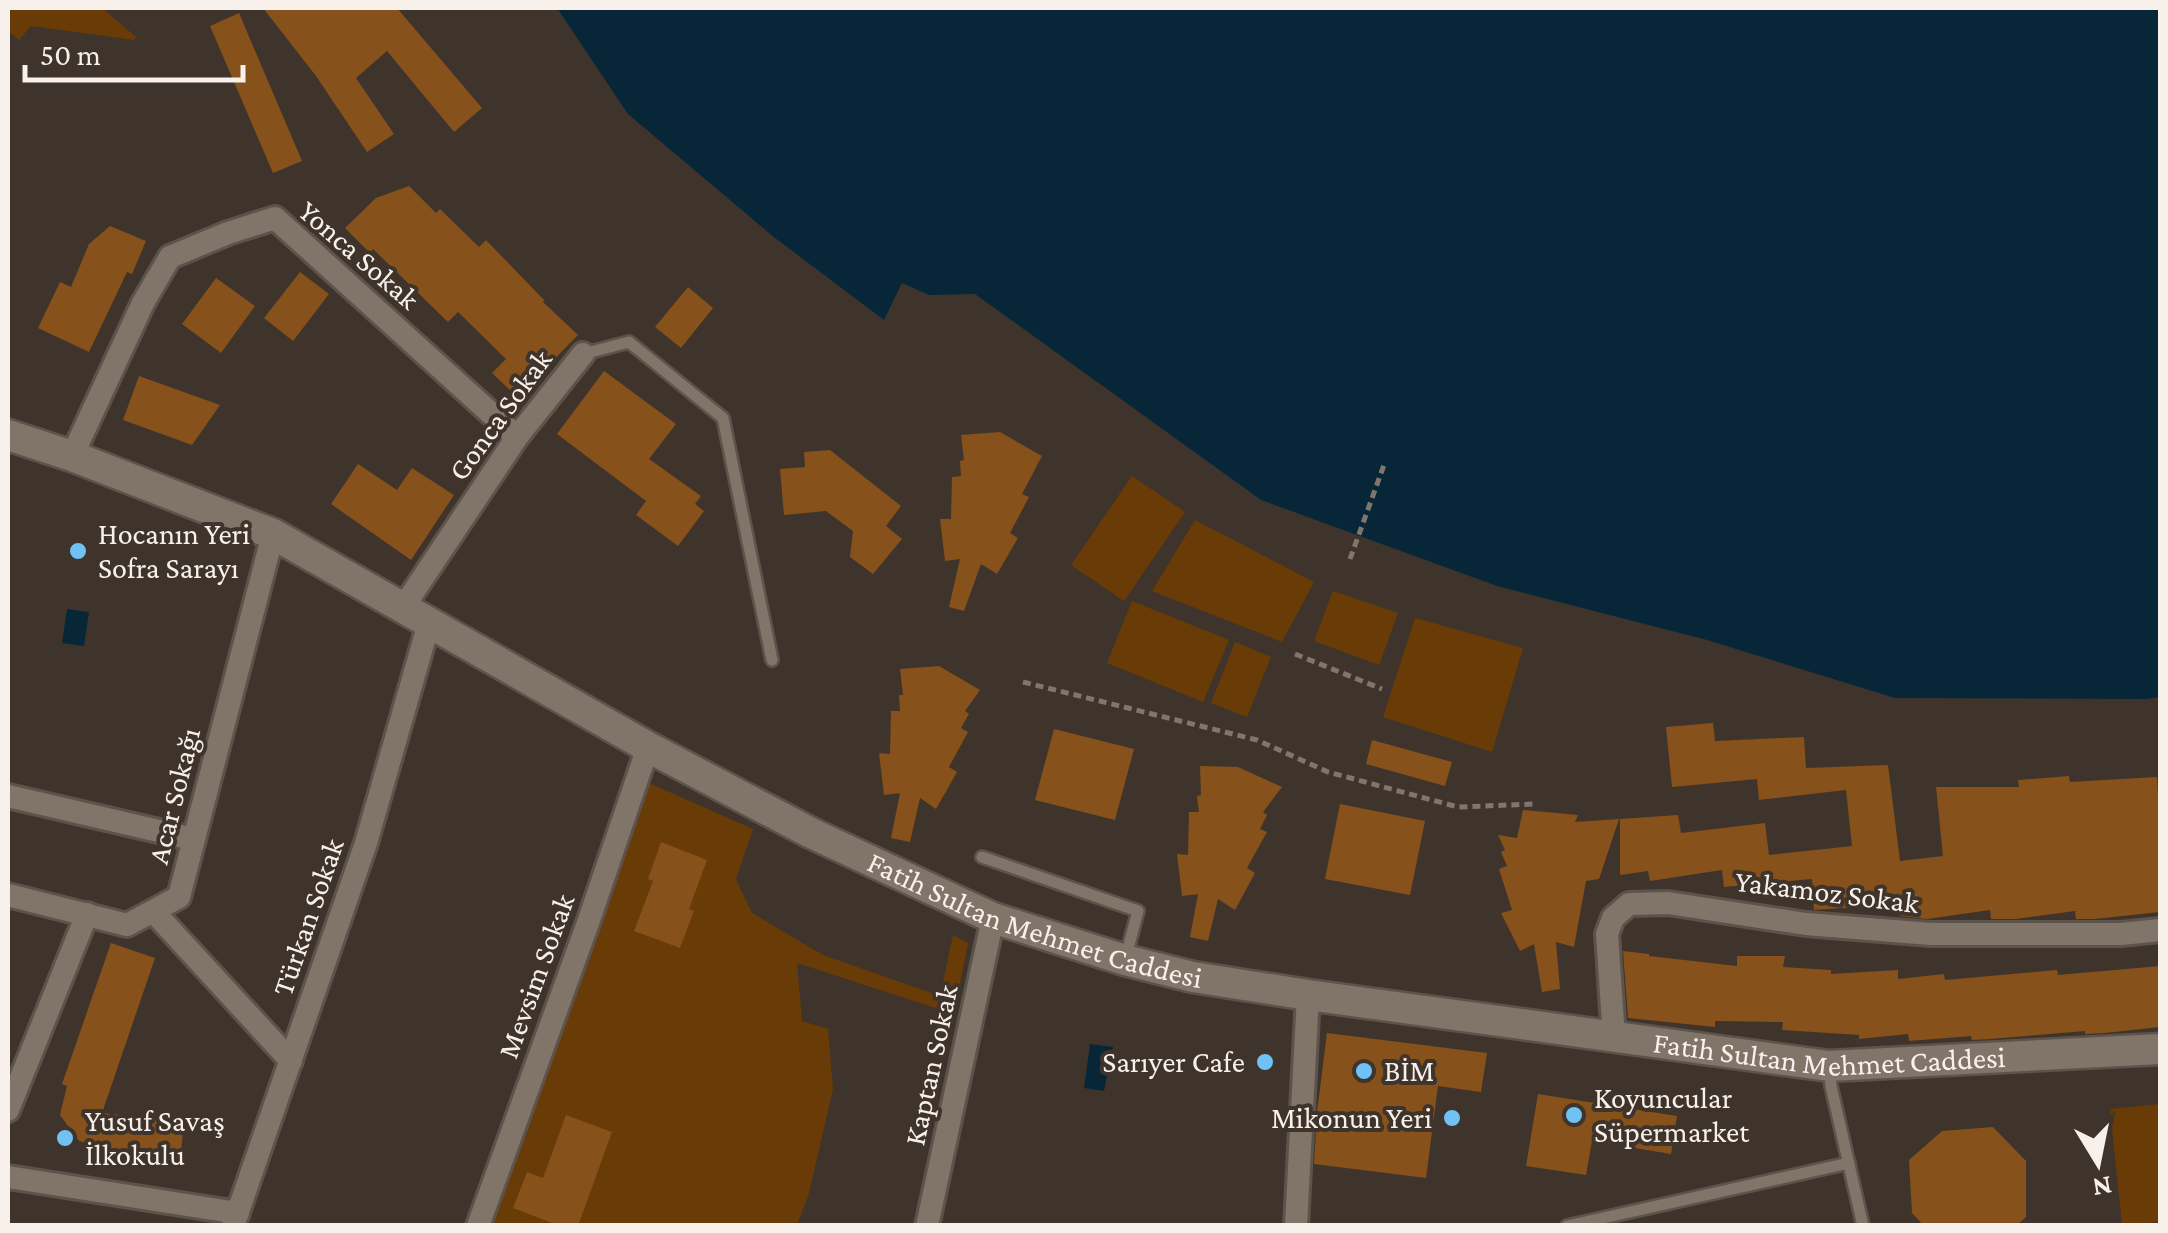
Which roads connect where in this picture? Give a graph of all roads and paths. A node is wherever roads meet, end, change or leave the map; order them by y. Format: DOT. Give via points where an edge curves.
graph roads {
  1 [pos="583,354"];
  2 [pos="8,435"];
  3 [pos="517,437"];
  4 [pos="72,456"];
  5 [pos="1384,465"];
  6 [pos="273,534"];
  7 [pos="1350,559"];
  8 [pos="402,609"];
  9 [pos="429,624"];
  10 [pos="1295,654"];
  11 [pos="772,660"];
  12 [pos="1023,682"];
  13 [pos="1382,689"];
  14 [pos="648,746"];
  15 [pos="8,796"];
  16 [pos="1535,804"];
  17 [pos="193,840"];
  18 [pos="982,857"];
  19 [pos="8,895"];
  20 [pos="153,911"];
  21 [pos="86,914"];
  22 [pos="993,918"];
  23 [pos="2160,930"];
  24 [pos="1125,960"];
  25 [pos="1308,995"];
  26 [pos="1614,1038"];
  27 [pos="2160,1049"];
  28 [pos="290,1061"];
  29 [pos="1829,1066"];
  30 [pos="8,1110"];
  31 [pos="1848,1163"];
  32 [pos="8,1177"];
  33 [pos="236,1220"];
  34 [pos="478,1226"];
  35 [pos="928,1226"];
  36 [pos="1296,1226"];
  37 [pos="1567,1226"];
  38 [pos="1863,1226"];
  1 -- 3 [label="street, Gonca Sokak"];
  1 -- 11 [label="lane, Gonca Sokak" via="630,342 724,418"];
  2 -- 4 [label="street, Fatih Sultan Mehmet Caddesi"];
  3 -- 4 [label="street, Yonca Sokak" via="276,218 170,257"];
  3 -- 8 [label="street, Gonca Sokak"];
  4 -- 6 [label="street, Fatih Sultan Mehmet Caddesi"];
  5 -- 7 [label="path"];
  6 -- 8 [label="street, Fatih Sultan Mehmet Caddesi"];
  6 -- 17 [label="street, Acar Sokağı"];
  8 -- 9 [label="street, Fatih Sultan Mehmet Caddesi"];
  9 -- 14 [label="street, Fatih Sultan Mehmet Caddesi"];
  9 -- 28 [label="street, Türkan Sokak" via="366,843"];
  10 -- 13 [label="path"];
  12 -- 16 [label="path" via="1256,740 1328,772 1458,808"];
  14 -- 22 [label="street, Fatih Sultan Mehmet Caddesi"];
  14 -- 34 [label="street, Mevsim Sokak"];
  15 -- 17 [label="street"];
  17 -- 20 [label="street, Acar Sokağı" via="180,896"];
  18 -- 24 [label="lane" via="1138,911"];
  19 -- 21 [label="street"];
  20 -- 21 [label="street" via="127,925"];
  20 -- 28 [label="street"];
  21 -- 30 [label="street"];
  22 -- 24 [label="street, Fatih Sultan Mehmet Caddesi"];
  22 -- 35 [label="street, Kaptan Sokak"];
  23 -- 26 [label="street, Yakamoz Sokak" via="1931,934 1630,904 1607,934"];
  24 -- 25 [label="street, Fatih Sultan Mehmet Caddesi"];
  25 -- 26 [label="street, Fatih Sultan Mehmet Caddesi"];
  25 -- 36 [label="street"];
  26 -- 29 [label="street, Fatih Sultan Mehmet Caddesi"];
  27 -- 29 [label="street, Fatih Sultan Mehmet Caddesi"];
  28 -- 33 [label="street, Türkan Sokak"];
  29 -- 31 [label="lane"];
  31 -- 37 [label="lane"];
  31 -- 38 [label="lane"];
  32 -- 33 [label="street"];
}
